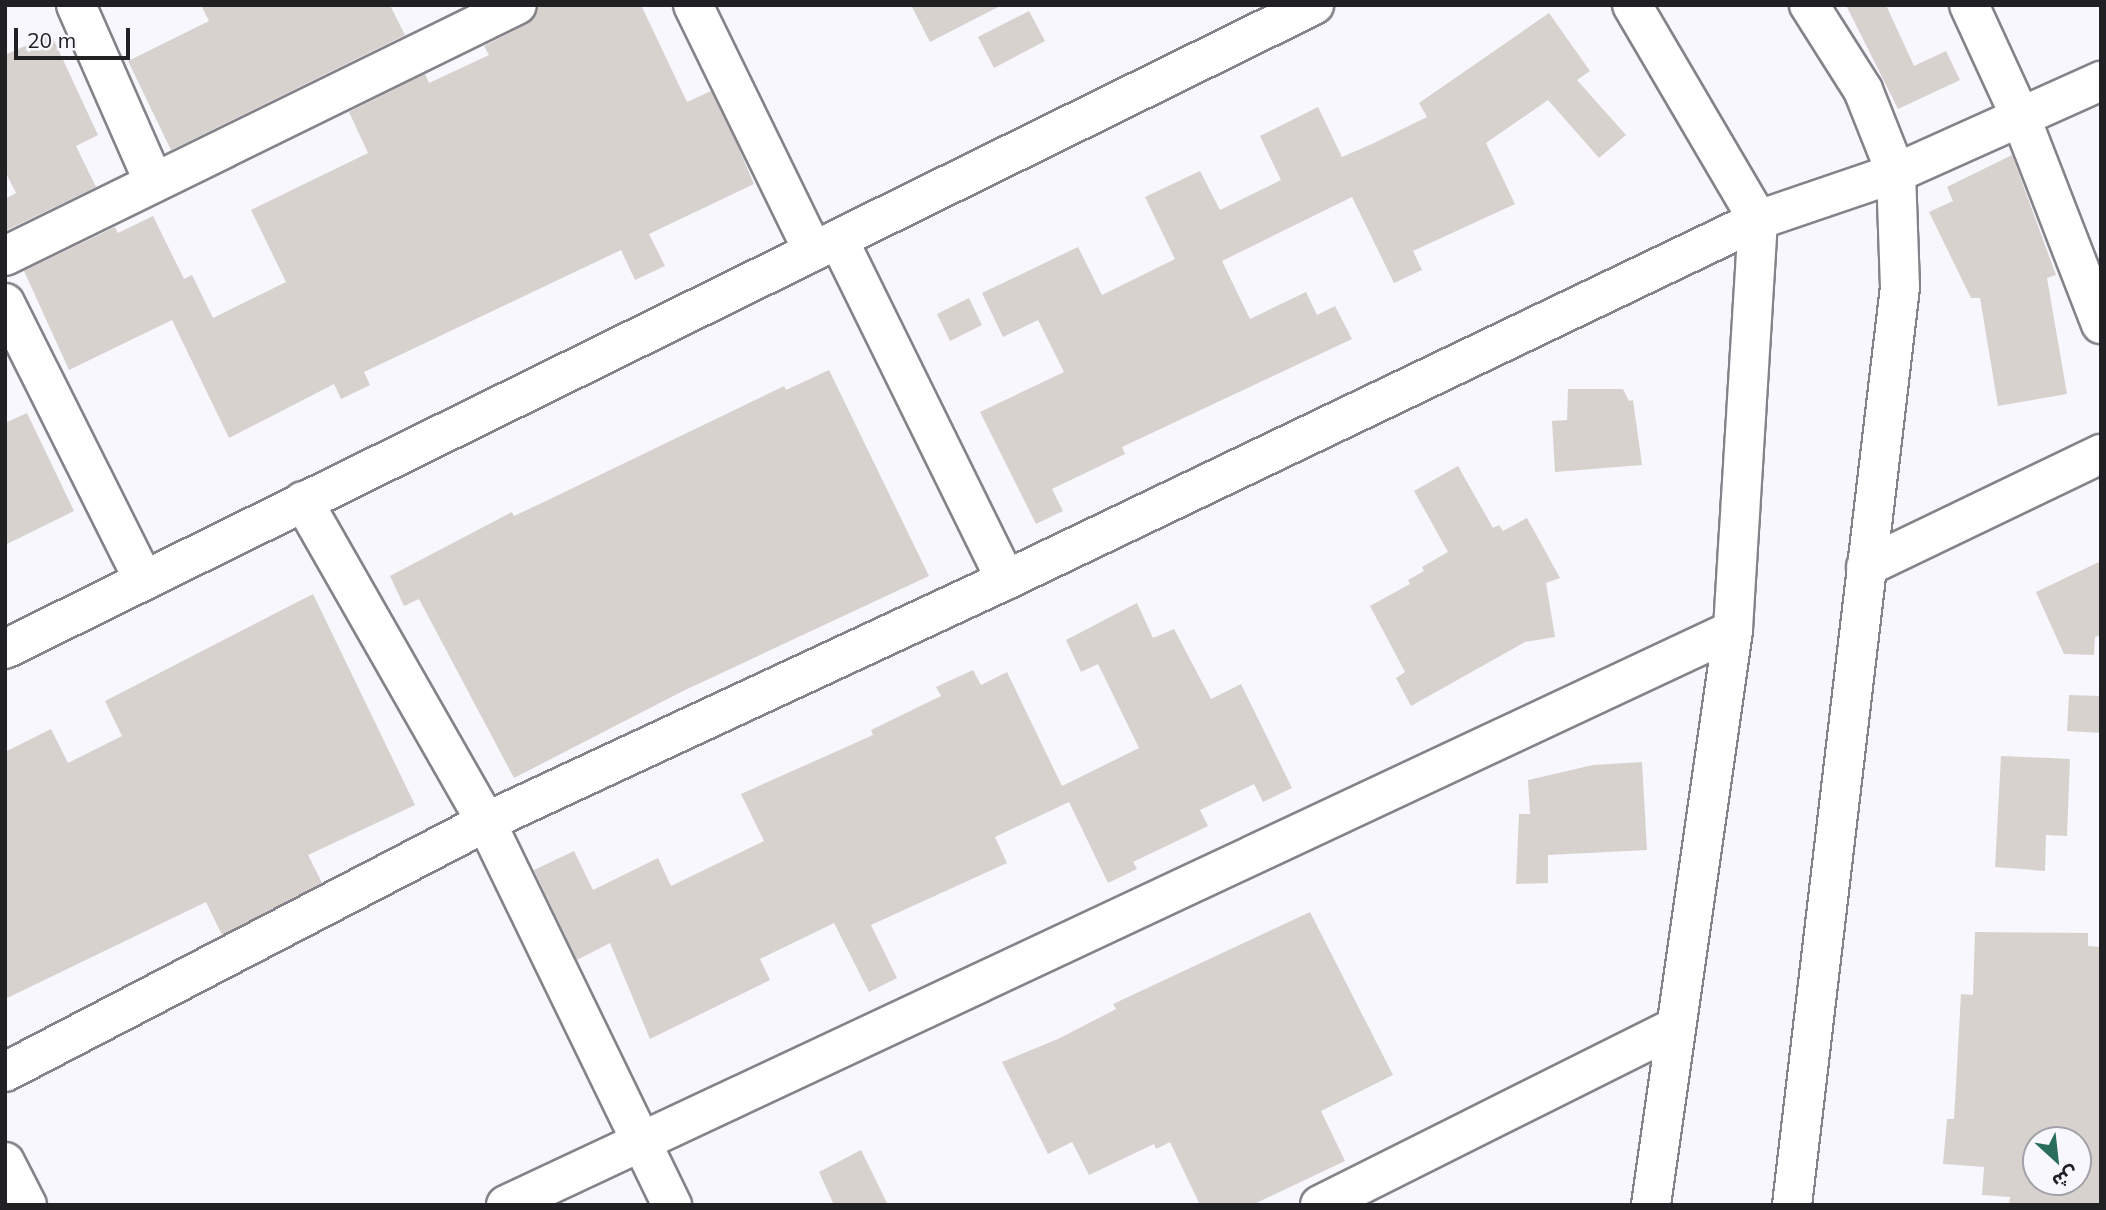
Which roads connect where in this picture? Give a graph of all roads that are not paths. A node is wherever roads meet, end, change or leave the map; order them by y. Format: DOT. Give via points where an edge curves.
graph roads {
  1 [pos="76,5"];
  2 [pos="517,5"];
  3 [pos="693,5"];
  4 [pos="1314,5"];
  5 [pos="1632,5"];
  6 [pos="1810,5"];
  7 [pos="1969,5"];
  8 [pos="2101,81"];
  9 [pos="2021,118"];
  10 [pos="1896,173"];
  11 [pos="154,183"];
  12 [pos="1758,220"];
  13 [pos="826,246"];
  14 [pos="5,256"];
  15 [pos="5,303"];
  16 [pos="2101,324"];
  17 [pos="2101,454"];
  18 [pos="303,501"];
  19 [pos="1866,567"];
  20 [pos="144,580"];
  21 [pos="1006,580"];
  22 [pos="1733,630"];
  23 [pos="5,649"];
  24 [pos="486,822"];
  25 [pos="1674,1028"];
  26 [pos="5,1072"];
  27 [pos="642,1140"];
  28 [pos="5,1162"];
  29 [pos="27,1205"];
  30 [pos="506,1205"];
  31 [pos="672,1205"];
  32 [pos="1320,1205"];
  33 [pos="1651,1205"];
  34 [pos="1792,1205"];
  1 -- 11 [label="street"];
  2 -- 11 [label="street"];
  3 -- 13 [label="street"];
  4 -- 13 [label="street"];
  5 -- 12 [label="street"];
  6 -- 10 [label="street" via="1863,90"];
  7 -- 9 [label="street"];
  8 -- 9 [label="street"];
  9 -- 10 [label="street"];
  9 -- 16 [label="street"];
  10 -- 12 [label="street"];
  10 -- 19 [label="street" via="1900,287"];
  11 -- 14 [label="street"];
  12 -- 21 [label="street"];
  12 -- 22 [label="street"];
  13 -- 18 [label="street"];
  13 -- 21 [label="street"];
  15 -- 20 [label="street"];
  17 -- 19 [label="street"];
  18 -- 20 [label="street"];
  18 -- 24 [label="street"];
  19 -- 34 [label="street"];
  20 -- 23 [label="street"];
  21 -- 24 [label="street"];
  22 -- 25 [label="street"];
  22 -- 27 [label="street"];
  24 -- 26 [label="street"];
  24 -- 27 [label="street"];
  25 -- 32 [label="street"];
  25 -- 33 [label="street"];
  27 -- 30 [label="street"];
  27 -- 31 [label="street"];
  28 -- 29 [label="street"];
}
